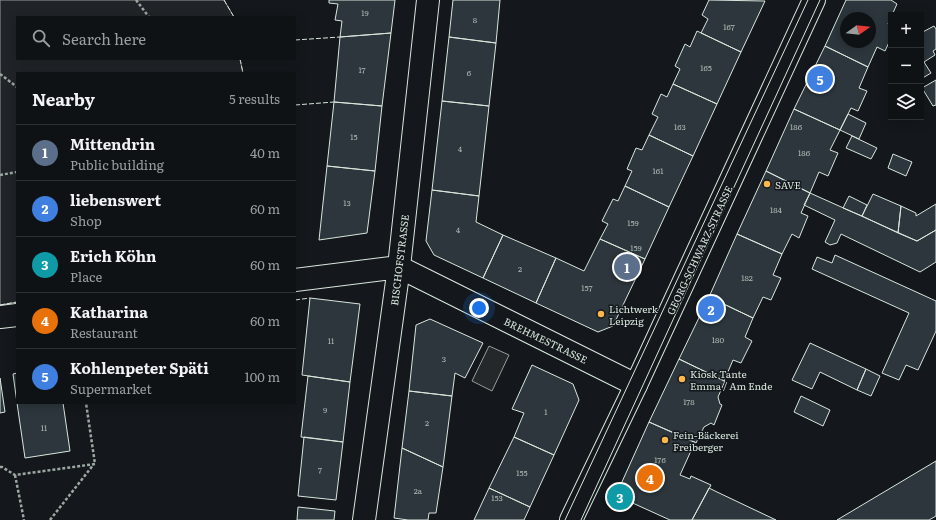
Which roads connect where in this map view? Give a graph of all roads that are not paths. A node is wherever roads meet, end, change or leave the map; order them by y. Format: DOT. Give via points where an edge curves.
graph roads {
  1 [pos="428,0"];
  2 [pos="814,0"];
  3 [pos="399,267"];
  4 [pos="296,280"];
  5 [pos="16,315"];
  6 [pos="0,317"];
  7 [pos="636,385"];
  8 [pos="576,518"];
  9 [pos="364,520"];
  1 -- 3 [label="street, BISCHOFSTRASSE"];
  2 -- 7 [label="street, GEORG-SCHWARZ-STRASSE"];
  3 -- 4 [label="street"];
  3 -- 7 [label="street, BREHMESTRASSE"];
  3 -- 9 [label="street, BISCHOFSTRASSE"];
  5 -- 6 [label="street"];
  7 -- 8 [label="street, GEORG-SCHWARZ-STRASSE"];
}
